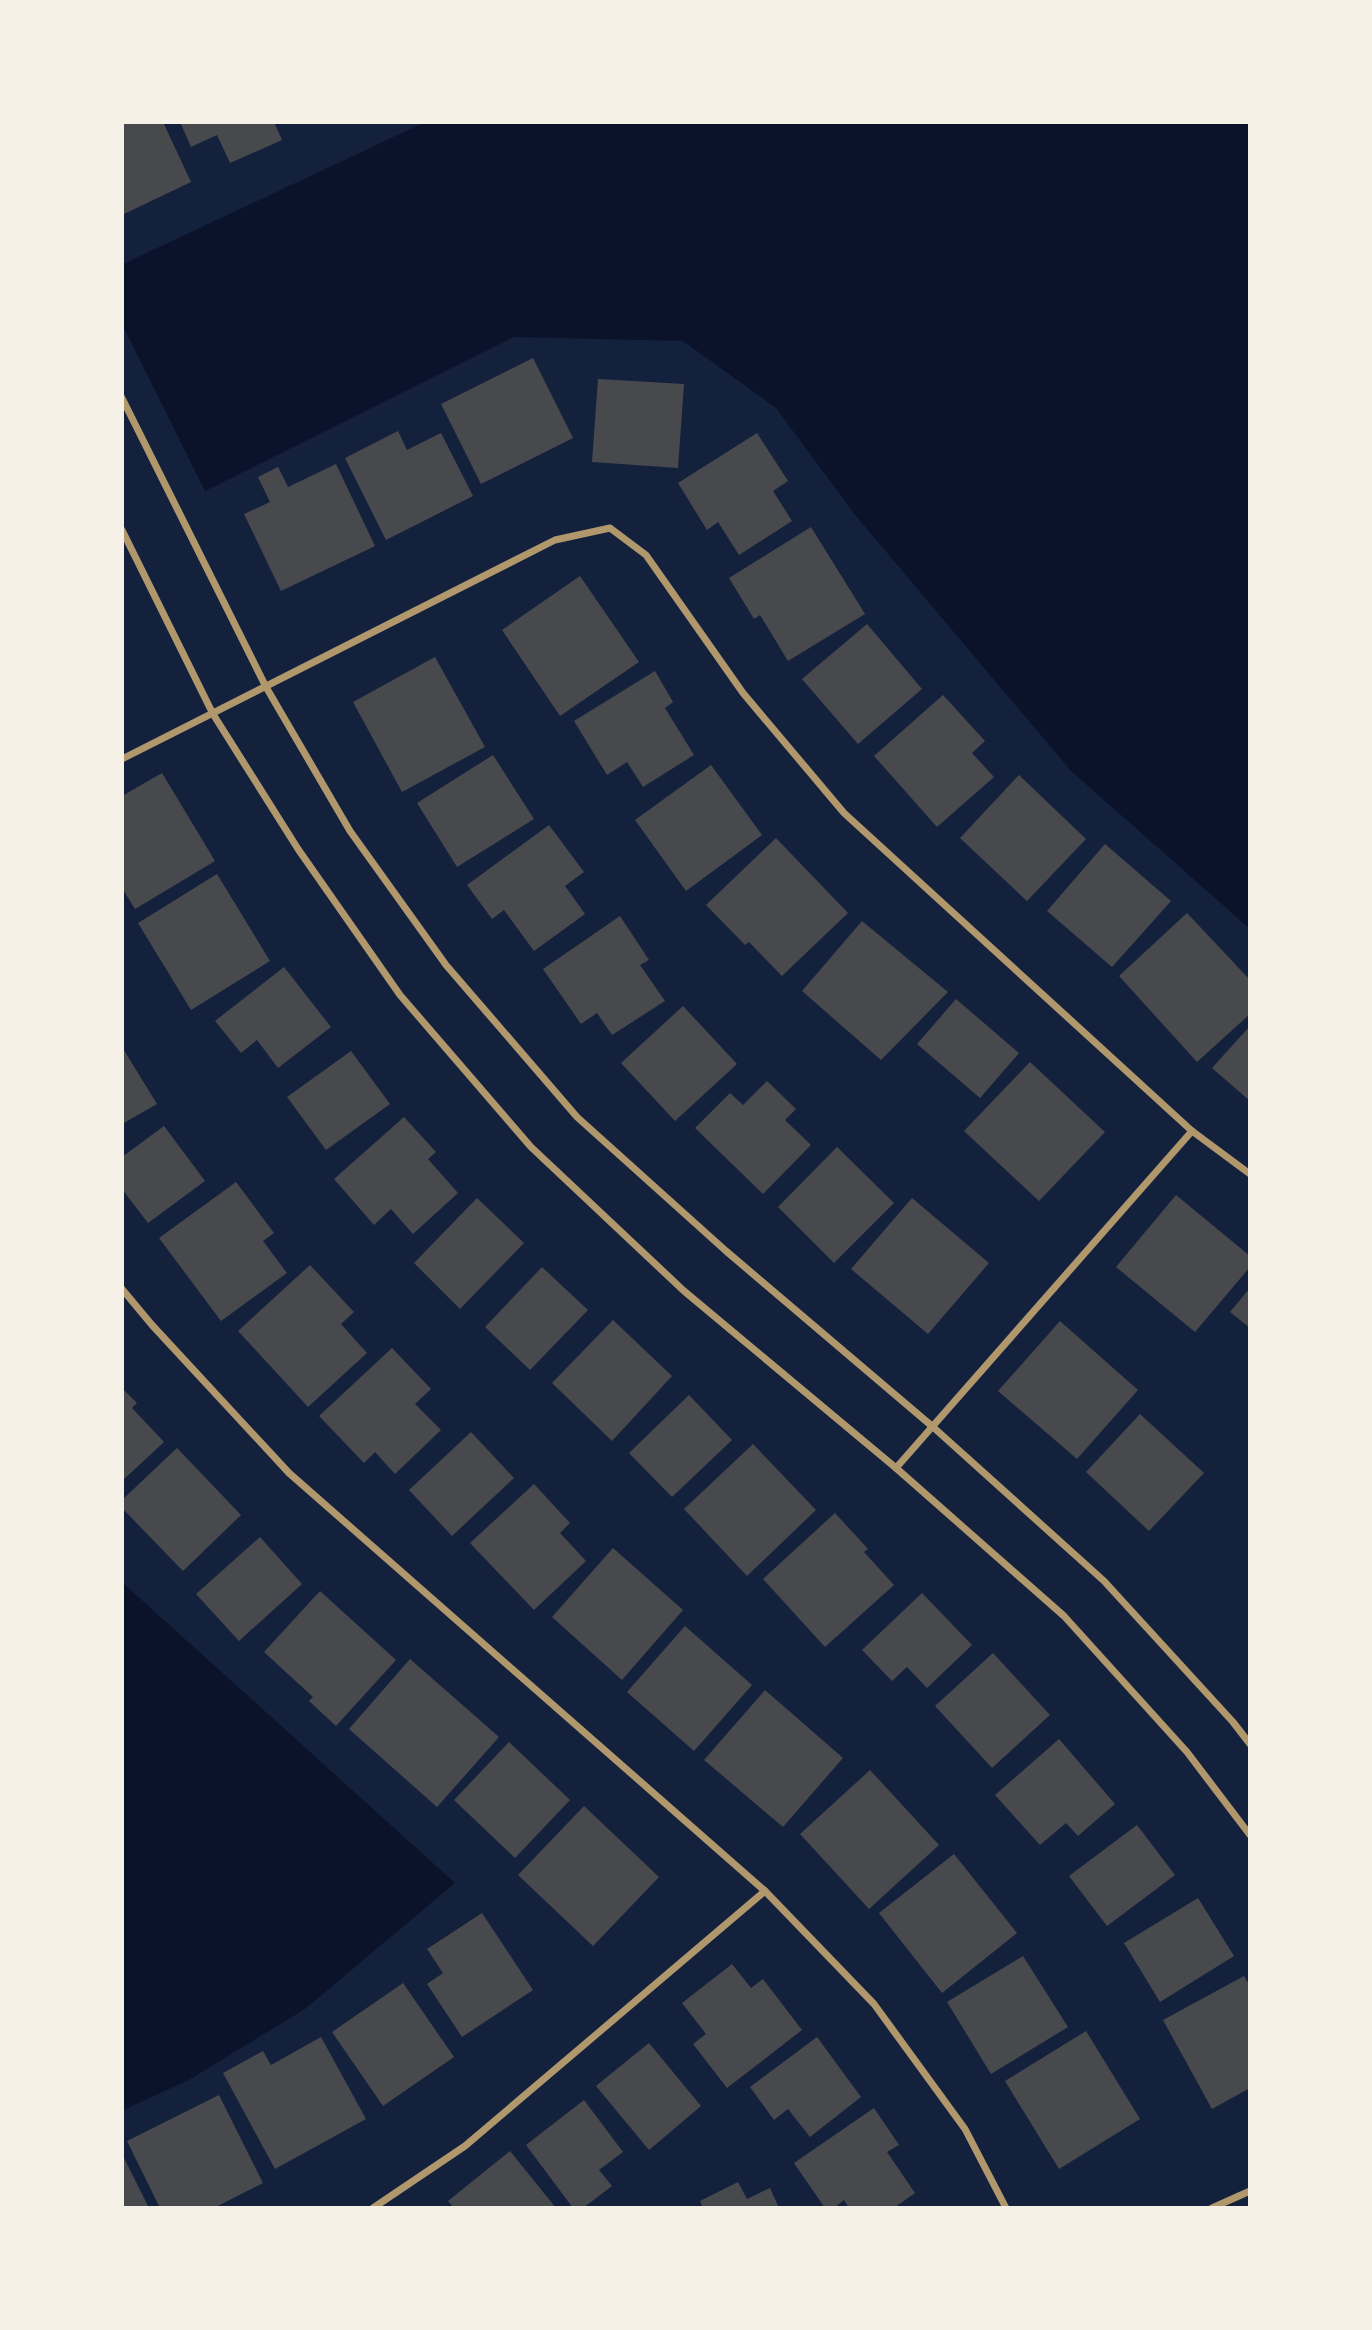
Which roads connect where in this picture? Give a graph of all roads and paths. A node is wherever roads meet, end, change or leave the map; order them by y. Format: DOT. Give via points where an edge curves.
graph roads {
  1 [pos="122,398"];
  2 [pos="122,530"];
  3 [pos="266,687"];
  4 [pos="213,714"];
  5 [pos="122,759"];
  6 [pos="1192,1131"];
  7 [pos="1250,1174"];
  8 [pos="122,1289"];
  9 [pos="933,1427"];
  10 [pos="896,1468"];
  11 [pos="1250,1744"];
  12 [pos="1250,1835"];
  13 [pos="765,1891"];
  14 [pos="1250,2191"];
  15 [pos="373,2207"];
  16 [pos="1006,2207"];
  17 [pos="1212,2207"];
  1 -- 3 [label="street"];
  2 -- 4 [label="street"];
  3 -- 4 [label="street"];
  3 -- 6 [label="street" via="555,540 610,528 646,555 743,693 844,813"];
  3 -- 9 [label="street" via="350,831 446,965 577,1117"];
  4 -- 5 [label="street"];
  4 -- 10 [label="street" via="298,849 400,995 531,1147 684,1291"];
  6 -- 7 [label="street"];
  6 -- 9 [label="street"];
  8 -- 13 [label="street" via="289,1473"];
  9 -- 10 [label="street"];
  9 -- 11 [label="street" via="1104,1581"];
  10 -- 12 [label="street" via="1064,1616 1187,1752"];
  13 -- 15 [label="street" via="465,2146"];
  13 -- 16 [label="street" via="874,2004 965,2129"];
  14 -- 17 [label="street"];
}
